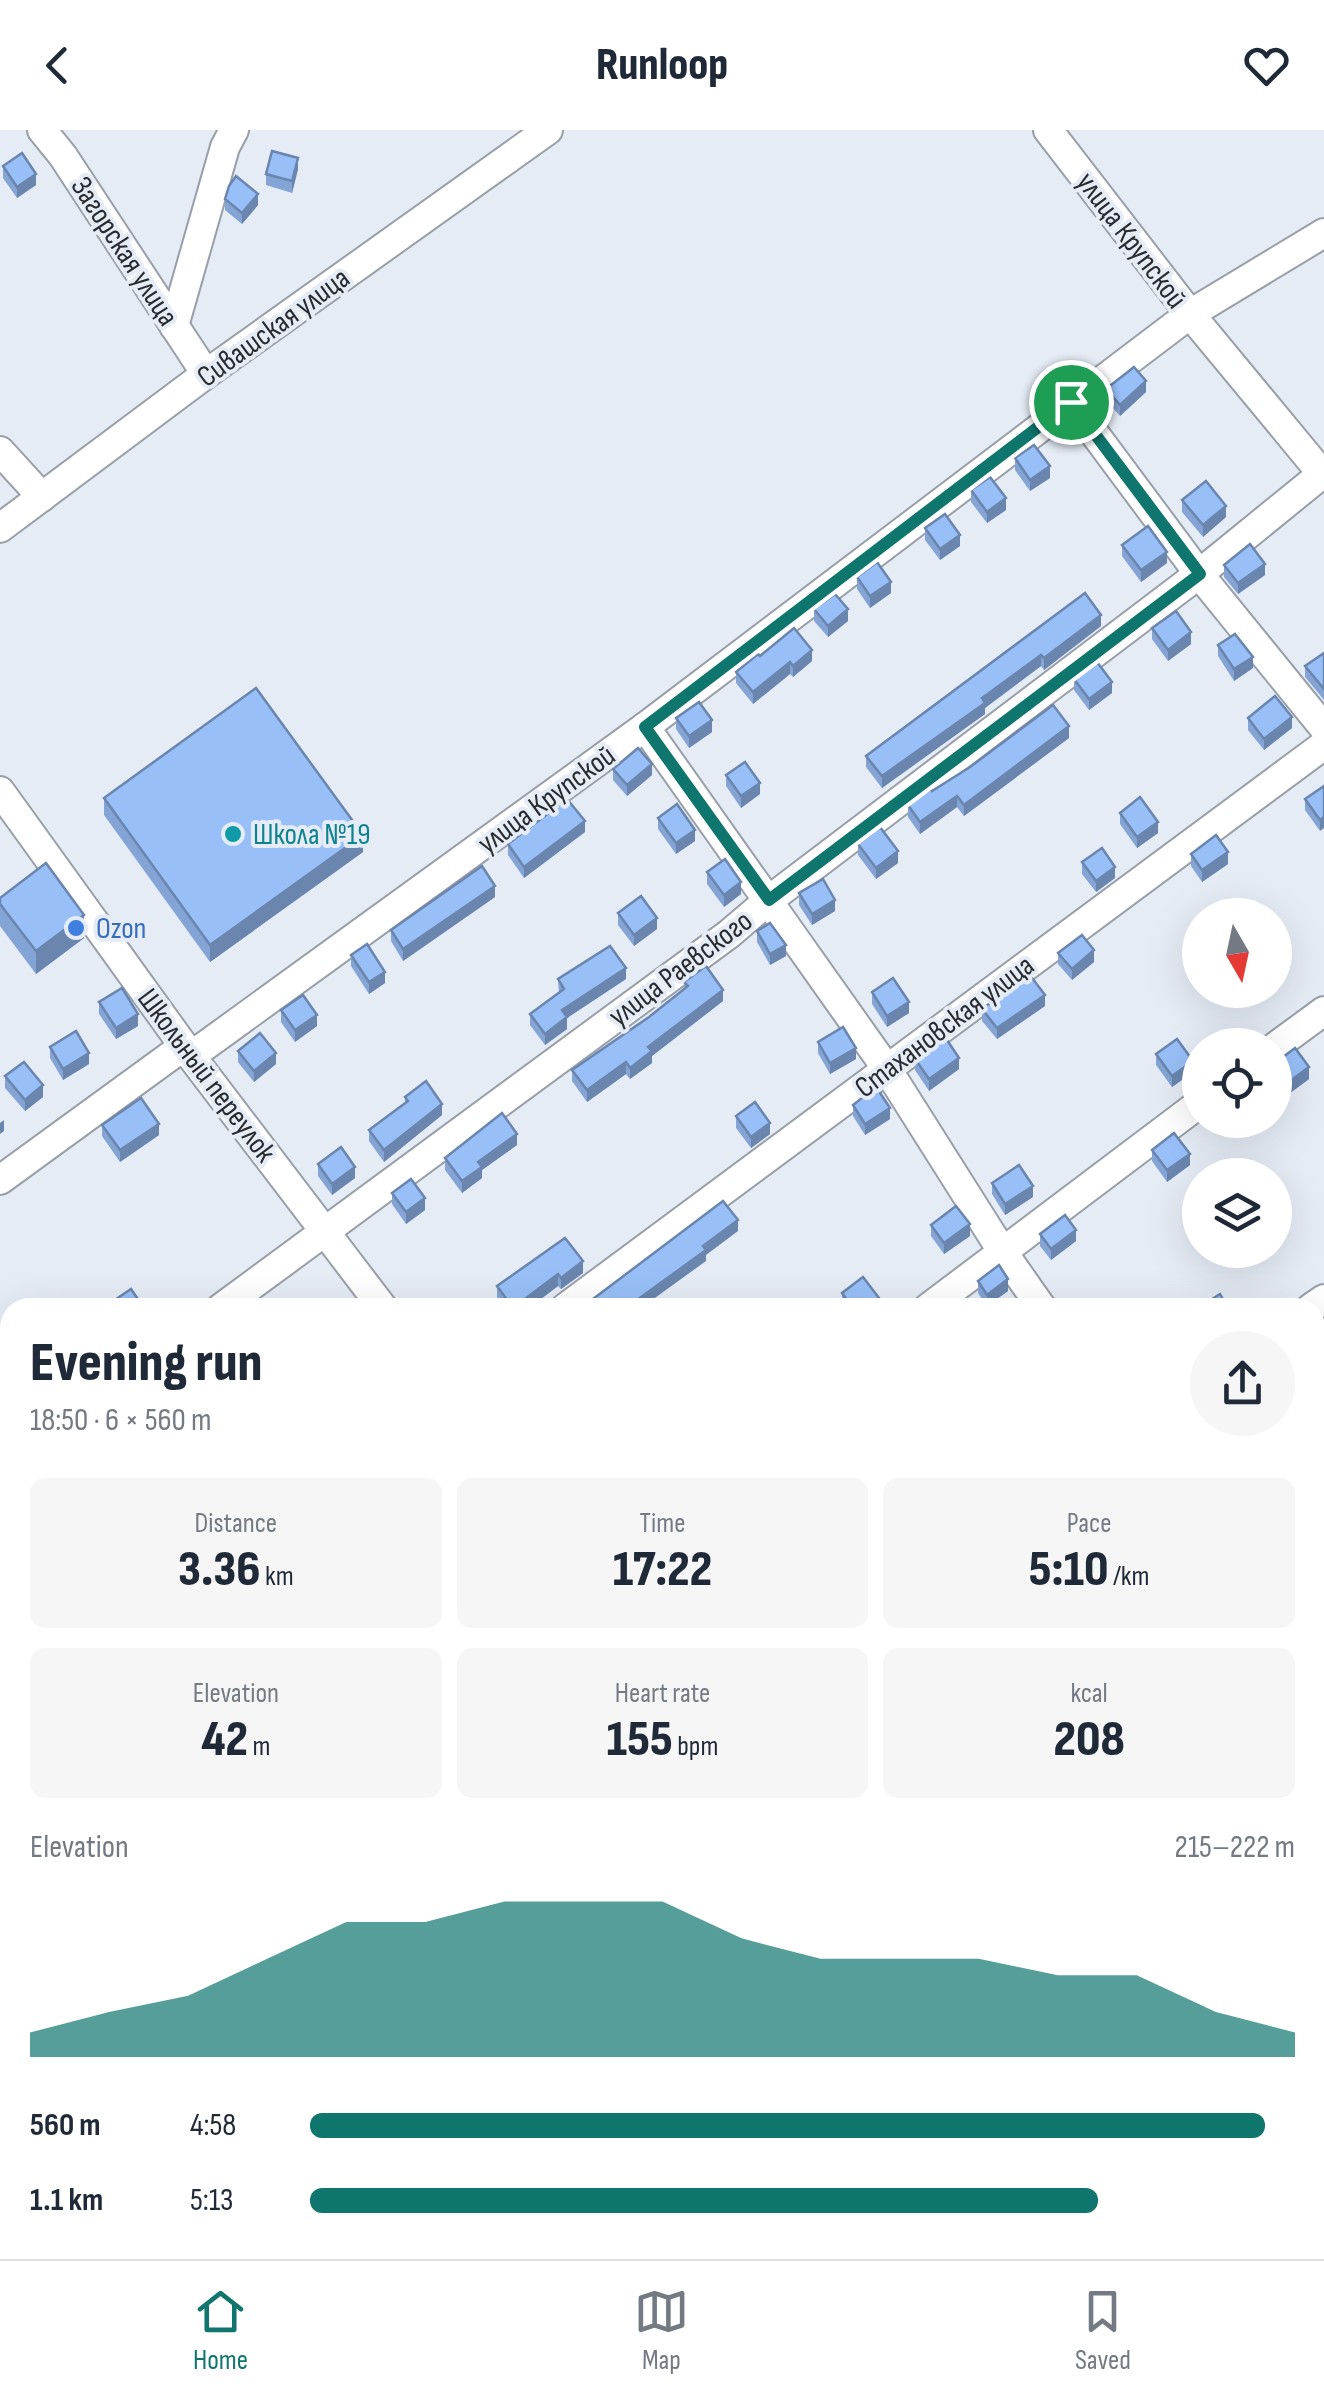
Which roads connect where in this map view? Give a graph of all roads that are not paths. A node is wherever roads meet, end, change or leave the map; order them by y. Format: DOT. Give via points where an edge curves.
graph roads {
  1 [pos="42,130"];
  2 [pos="234,130"];
  3 [pos="548,130"];
  4 [pos="1048,130"];
  5 [pos="1324,232"];
  6 [pos="1190,314"];
  7 [pos="174,326"];
  8 [pos="206,374"];
  9 [pos="1071,402"];
  10 [pos="0,451"];
  11 [pos="1323,475"];
  12 [pos="42,497"];
  13 [pos="0,528"];
  14 [pos="1200,574"];
  15 [pos="645,727"];
  16 [pos="1324,728"];
  17 [pos="1324,745"];
  18 [pos="0,791"];
  19 [pos="769,900"];
  20 [pos="1324,1011"];
  21 [pos="1292,1035"];
  22 [pos="187,1051"];
  23 [pos="887,1068"];
  24 [pos="1182,1116"];
  25 [pos="0,1180"];
  26 [pos="325,1231"];
  27 [pos="1002,1251"];
  28 [pos="234,1298"];
  29 [pos="375,1298"];
  30 [pos="578,1298"];
  31 [pos="941,1298"];
  32 [pos="1035,1298"];
  1 -- 7 [label="street, Загорская улица"];
  2 -- 7 [label="street"];
  3 -- 8 [label="street, Сивашская улица"];
  4 -- 6 [label="street, улица Крупской"];
  5 -- 6 [label="street"];
  6 -- 9 [label="street, улица Крупской"];
  6 -- 11 [label="street"];
  7 -- 8 [label="street, Загорская улица"];
  8 -- 12 [label="street, Сивашская улица"];
  9 -- 14 [label="street"];
  9 -- 15 [label="street, улица Крупской"];
  10 -- 12 [label="street"];
  11 -- 14 [label="street, улица Раевского"];
  12 -- 13 [label="street, Сивашская улица"];
  14 -- 16 [label="street"];
  14 -- 19 [label="street, улица Раевского"];
  15 -- 19 [label="street"];
  15 -- 22 [label="street, улица Крупской"];
  17 -- 23 [label="street, Стахановская улица"];
  18 -- 22 [label="street, Школьный переулок"];
  19 -- 23 [label="street"];
  19 -- 26 [label="street, улица Раевского"];
  20 -- 21 [label="street"];
  22 -- 25 [label="street, улица Крупской"];
  22 -- 26 [label="street, Школьный переулок"];
  23 -- 27 [label="street"];
  23 -- 30 [label="street, Стахановская улица"];
  24 -- 27 [label="street"];
  26 -- 28 [label="street, улица Раевского"];
  26 -- 29 [label="street, Школьный переулок"];
  27 -- 31 [label="street"];
  27 -- 32 [label="street"];
}
